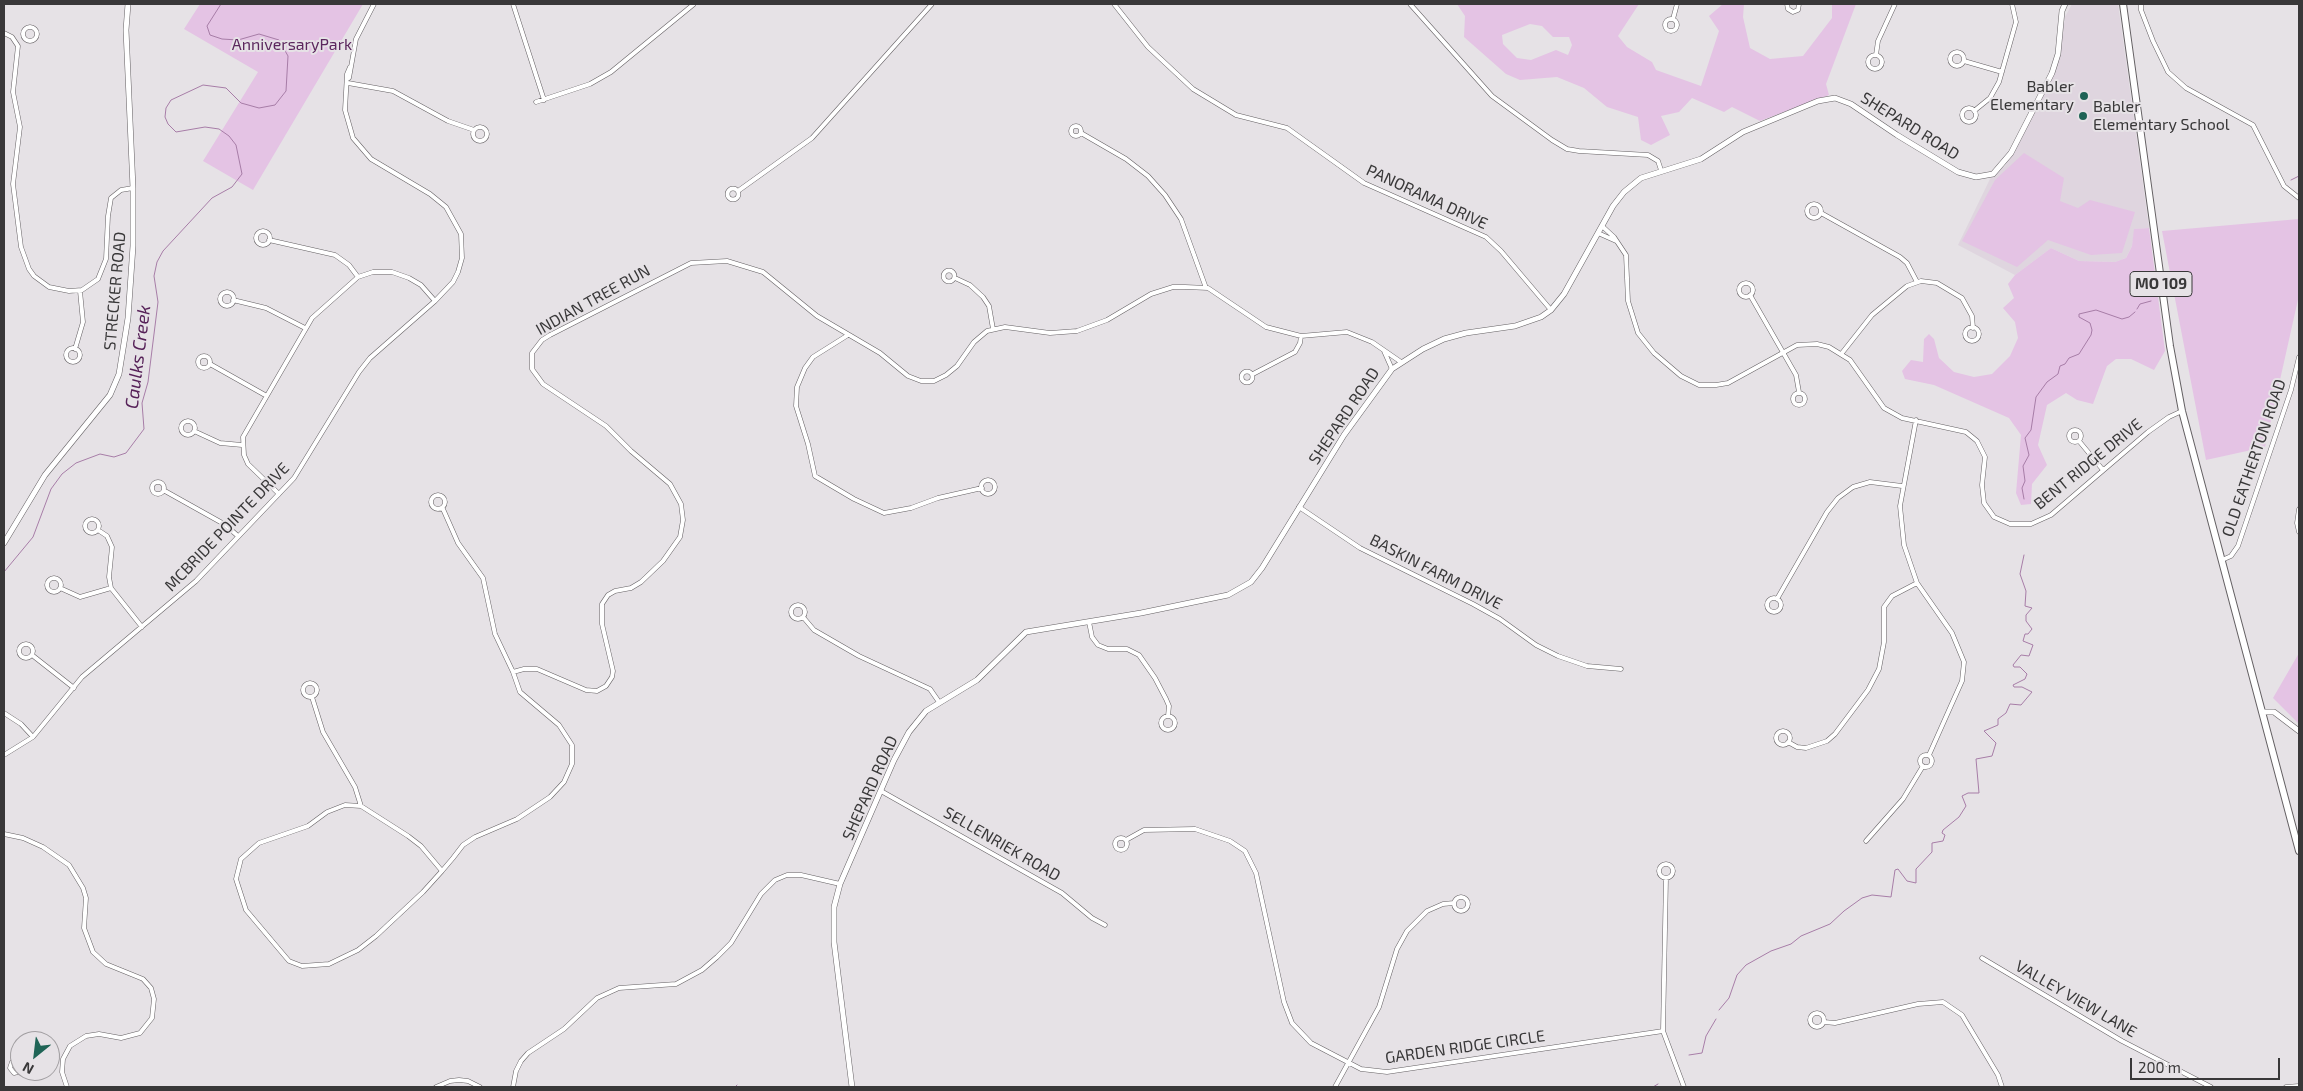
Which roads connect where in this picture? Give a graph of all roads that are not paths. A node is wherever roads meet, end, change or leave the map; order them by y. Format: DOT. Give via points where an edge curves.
graph roads {
  1 [pos="128,4"];
  2 [pos="374,4"];
  3 [pos="513,4"];
  4 [pos="694,4"];
  5 [pos="932,4"];
  6 [pos="1114,4"];
  7 [pos="1410,4"];
  8 [pos="1677,4"];
  9 [pos="1787,4"];
  10 [pos="1799,4"];
  11 [pos="1895,4"];
  12 [pos="2012,4"];
  13 [pos="2066,4"];
  14 [pos="2123,4"];
  15 [pos="2142,4"];
  16 [pos="1672,19"];
  17 [pos="4,33"];
  18 [pos="22,37"];
  19 [pos="15,40"];
  20 [pos="1876,55"];
  21 [pos="1964,61"];
  22 [pos="2002,72"];
  23 [pos="348,83"];
  24 [pos="544,100"];
  25 [pos="536,102"];
  26 [pos="1974,111"];
  27 [pos="474,130"];
  28 [pos="1081,133"];
  29 [pos="1661,170"];
  30 [pos="133,188"];
  31 [pos="738,191"];
  32 [pos="2299,198"];
  33 [pos="1821,214"];
  34 [pos="1602,226"];
  35 [pos="1598,234"];
  36 [pos="269,240"];
  37 [pos="1616,241"];
  38 [pos="358,277"];
  39 [pos="955,278"];
  40 [pos="1917,282"];
  41 [pos="1206,288"];
  42 [pos="80,291"];
  43 [pos="1750,295"];
  44 [pos="233,300"];
  45 [pos="435,301"];
  46 [pos="1551,310"];
  47 [pos="304,328"];
  48 [pos="1972,328"];
  49 [pos="993,329"];
  50 [pos="848,335"];
  51 [pos="1301,336"];
  52 [pos="75,349"];
  53 [pos="1384,351"];
  54 [pos="1783,351"];
  55 [pos="1842,353"];
  56 [pos="2299,359"];
  57 [pos="1401,362"];
  58 [pos="210,364"];
  59 [pos="1392,369"];
  60 [pos="1253,374"];
  61 [pos="1799,392"];
  62 [pos="265,395"];
  63 [pos="2182,412"];
  64 [pos="1916,420"];
  65 [pos="194,431"];
  66 [pos="2079,441"];
  67 [pos="242,445"];
  68 [pos="2103,470"];
  69 [pos="1902,486"];
  70 [pos="982,488"];
  71 [pos="165,491"];
  72 [pos="279,494"];
  73 [pos="1299,507"];
  74 [pos="443,509"];
  75 [pos="2299,509"];
  76 [pos="98,530"];
  77 [pos="2299,532"];
  78 [pos="238,536"];
  79 [pos="4,543"];
  80 [pos="2222,560"];
  81 [pos="1917,583"];
  82 [pos="60,588"];
  83 [pos="111,588"];
  84 [pos="1778,600"];
  85 [pos="803,617"];
  86 [pos="1089,622"];
  87 [pos="142,627"];
  88 [pos="32,655"];
  89 [pos="1621,669"];
  90 [pos="513,672"];
  91 [pos="74,688"];
  92 [pos="312,697"];
  93 [pos="939,702"];
  94 [pos="2262,712"];
  95 [pos="4,713"];
  96 [pos="1168,716"];
  97 [pos="2299,731"];
  98 [pos="33,737"];
  99 [pos="1788,742"];
  100 [pos="4,755"];
  101 [pos="1929,755"];
  102 [pos="1923,766"];
  103 [pos="881,791"];
  104 [pos="361,806"];
  105 [pos="4,834"];
  106 [pos="1126,840"];
  107 [pos="1866,841"];
  108 [pos="2299,851"];
  109 [pos="442,871"];
  110 [pos="1666,878"];
  111 [pos="840,884"];
  112 [pos="1454,903"];
  113 [pos="1105,925"];
  114 [pos="1982,958"];
  115 [pos="1824,1022"];
  116 [pos="1662,1031"];
  117 [pos="1348,1063"];
  118 [pos="4,1068"];
  119 [pos="10,1068"];
  120 [pos="2299,1086"];
  121 [pos="68,1087"];
  122 [pos="436,1087"];
  123 [pos="480,1087"];
  124 [pos="513,1087"];
  125 [pos="852,1087"];
  126 [pos="1335,1087"];
  127 [pos="1684,1087"];
  128 [pos="2002,1087"];
  129 [pos="2211,1087"];
  130 [pos="2286,1087"];
  1 -- 30 [label="street, STRECKER ROAD"];
  2 -- 23 [label="street, MCBRIDE POINTE DRIVE" via="358,33"];
  3 -- 24 [label="street"];
  4 -- 24 [label="street" via="611,72 590,84"];
  5 -- 31 [label="street" via="818,132"];
  6 -- 46 [label="street, PANORAMA DRIVE" via="1148,47 1193,89 1236,115 1288,128 1364,183 1486,237"];
  7 -- 29 [label="street" via="1492,96 1552,140 1578,151 1648,155 1658,161"];
  8 -- 16 [label="street"];
  9 -- 10 [label="street" via="1788,10 1793,12 1798,10"];
  11 -- 20 [label="street" via="1878,41"];
  12 -- 22 [label="street" via="2016,22"];
  13 -- 29 [label="street, SHEPARD ROAD" via="2062,11 2058,54 2052,73 2011,153 1989,175 1976,177 1958,172 1851,104 1835,98 1818,101 1750,128 1701,159"];
  14 -- 63 [label="main road, MO 109"];
  15 -- 32 [label="street" via="2141,10 2168,72 2186,88 2253,125 2284,186"];
  17 -- 19 [label="street"];
  18 -- 19 [label="street"];
  19 -- 42 [label="street" via="18,46 13,92 20,127 13,184 21,247 28,269 40,282 59,290"];
  21 -- 22 [label="street"];
  22 -- 26 [label="street" via="1994,94"];
  23 -- 27 [label="street" via="393,91 448,121"];
  23 -- 45 [label="street, MCBRIDE POINTE DRIVE" via="347,120 362,151 440,201 458,224 462,246 458,272"];
  24 -- 25 [label="street"];
  28 -- 41 [label="street" via="1126,159 1165,195 1181,218"];
  29 -- 34 [label="street, SHEPARD ROAD" via="1630,186"];
  30 -- 42 [label="street" via="121,190 112,198 104,268 98,279"];
  30 -- 79 [label="street, STRECKER ROAD" via="131,290 116,384 104,404 45,475"];
  33 -- 40 [label="street" via="1900,257"];
  34 -- 35 [label="street, SHEPARD ROAD"];
  34 -- 37 [label="street, BENT RIDGE DRIVE"];
  35 -- 37 [label="street"];
  35 -- 46 [label="street, SHEPARD ROAD" via="1564,294"];
  36 -- 38 [label="street" via="335,255"];
  37 -- 54 [label="street, BENT RIDGE DRIVE" via="1626,255 1628,302 1638,333 1654,353 1681,376 1706,386 1728,382"];
  38 -- 45 [label="street" via="378,271 400,274 421,285"];
  38 -- 47 [label="street"];
  39 -- 49 [label="street" via="970,284 983,297 989,306"];
  40 -- 48 [label="street" via="1938,283 1959,295 1970,310"];
  40 -- 55 [label="street" via="1907,286 1872,315"];
  41 -- 49 [label="street" via="1160,290 1107,320 1077,331 1050,334 1014,327"];
  41 -- 51 [label="street" via="1266,327"];
  42 -- 52 [label="street" via="83,322"];
  43 -- 54 [label="street"];
  44 -- 47 [label="street" via="266,308"];
  45 -- 72 [label="street, MCBRIDE POINTE DRIVE" via="370,358 298,472"];
  46 -- 57 [label="street, SHEPARD ROAD" via="1515,326 1466,333 1444,340"];
  47 -- 62 [label="street"];
  49 -- 50 [label="street, INDIAN TREE RUN" via="974,342 951,371 928,382 908,376"];
  50 -- 70 [label="street" via="814,357 797,387 796,406 815,476 884,513"];
  50 -- 90 [label="street, INDIAN TREE RUN" via="817,316 763,272 744,264 714,260 691,263 677,269 542,340 531,360 536,377 606,426 670,484 681,504 683,520 680,537 663,561 641,582 615,591 602,604 602,624 613,670 606,686 597,691 586,690 537,669"];
  51 -- 53 [label="street" via="1347,332 1372,342"];
  51 -- 60 [label="street" via="1295,352"];
  53 -- 57 [label="street"];
  53 -- 59 [label="street"];
  54 -- 55 [label="street, BENT RIDGE DRIVE" via="1797,345 1818,344"];
  54 -- 61 [label="street" via="1799,381"];
  55 -- 64 [label="street, BENT RIDGE DRIVE" via="1884,408"];
  56 -- 80 [label="street, OLD EATHERTON ROAD" via="2238,546 2231,556"];
  57 -- 59 [label="street, SHEPARD ROAD"];
  58 -- 62 [label="street"];
  59 -- 73 [label="street, SHEPARD ROAD" via="1364,405"];
  62 -- 67 [label="street" via="247,427"];
  63 -- 68 [label="street, BENT RIDGE DRIVE" via="2158,424"];
  63 -- 80 [label="main road, MO 109"];
  64 -- 68 [label="street, BENT RIDGE DRIVE" via="1966,432 1978,441 1985,458 1984,503 1994,517 2010,524 2031,524 2051,516"];
  64 -- 69 [label="street"];
  65 -- 67 [label="street" via="220,443"];
  66 -- 68 [label="street"];
  67 -- 72 [label="street" via="248,464"];
  69 -- 81 [label="street" via="1900,506 1904,545"];
  69 -- 84 [label="street" via="1870,482 1852,487 1838,498"];
  71 -- 78 [label="street" via="224,524"];
  72 -- 78 [label="street, MCBRIDE POINTE DRIVE"];
  73 -- 86 [label="street, SHEPARD ROAD" via="1262,568 1240,590"];
  73 -- 89 [label="street, BASKIN FARM DRIVE" via="1360,548 1479,607 1536,645 1587,666"];
  74 -- 90 [label="street" via="458,543 483,578 495,634"];
  75 -- 77 [label="street"];
  76 -- 83 [label="street" via="107,536 112,547"];
  78 -- 87 [label="street, MCBRIDE POINTE DRIVE" via="196,581"];
  80 -- 94 [label="main road, MO 109"];
  81 -- 99 [label="street" via="1888,599 1884,607 1884,642 1879,668 1868,690 1835,734 1817,746 1806,748"];
  81 -- 101 [label="street" via="1955,638 1964,662 1959,691"];
  82 -- 83 [label="street" via="80,597"];
  83 -- 87 [label="street"];
  85 -- 93 [label="street" via="814,630 930,690"];
  86 -- 93 [label="street, SHEPARD ROAD" via="1026,632 977,680"];
  86 -- 96 [label="street" via="1098,645 1108,649 1127,649 1139,655 1166,699"];
  87 -- 91 [label="street, MCBRIDE POINTE DRIVE"];
  88 -- 91 [label="street"];
  90 -- 109 [label="street" via="520,692 567,734 573,756 570,769 561,786 550,797 513,821 474,837"];
  91 -- 98 [label="street, MCBRIDE POINTE DRIVE"];
  92 -- 104 [label="street" via="323,732 355,787"];
  93 -- 103 [label="street, SHEPARD ROAD" via="926,711 909,732"];
  94 -- 97 [label="street" via="2274,712"];
  94 -- 108 [label="main road, MO 109"];
  95 -- 98 [label="street"];
  98 -- 100 [label="street, MCBRIDE POINTE DRIVE"];
  101 -- 102 [label="street" via="1920,759"];
  101 -- 102 [label="street" via="1932,764"];
  102 -- 107 [label="street" via="1903,799"];
  103 -- 111 [label="street, SHEPARD ROAD"];
  103 -- 113 [label="street, SELLENRIEK ROAD" via="1062,893"];
  104 -- 109 [label="street" via="421,846"];
  104 -- 109 [label="street" via="335,808 308,826 259,843 241,859 236,879 246,910 288,961 297,965 320,965 335,962 358,950 410,905"];
  105 -- 121 [label="street" via="43,846 75,872 86,898 84,928 93,952 106,964 143,979 151,988 154,999 152,1018 140,1033 121,1038 99,1034 86,1036 70,1046 63,1058 62,1072"];
  106 -- 117 [label="street, GARDEN RIDGE CIRCLE" via="1144,830 1195,829 1230,841 1245,851 1256,873 1288,1015 1303,1037"];
  110 -- 116 [label="street"];
  111 -- 124 [label="street" via="801,875 786,875 775,880 761,894 718,958 676,984 619,988 597,998 564,1030 528,1053 516,1071"];
  111 -- 125 [label="street, SHEPARD ROAD" via="833,908 833,933"];
  112 -- 117 [label="street" via="1427,911 1407,931 1397,949 1379,1006"];
  114 -- 129 [label="street, VALLEY VIEW LANE" via="2122,1041"];
  115 -- 128 [label="street" via="1835,1023 1918,1004 1943,1002 1962,1016"];
  116 -- 117 [label="street, GARDEN RIDGE CIRCLE" via="1387,1072 1372,1072"];
  116 -- 127 [label="street"];
  117 -- 126 [label="street"];
  118 -- 119 [label="street"];
  120 -- 130 [label="street"];
  122 -- 123 [label="street" via="459,1080"];
}
